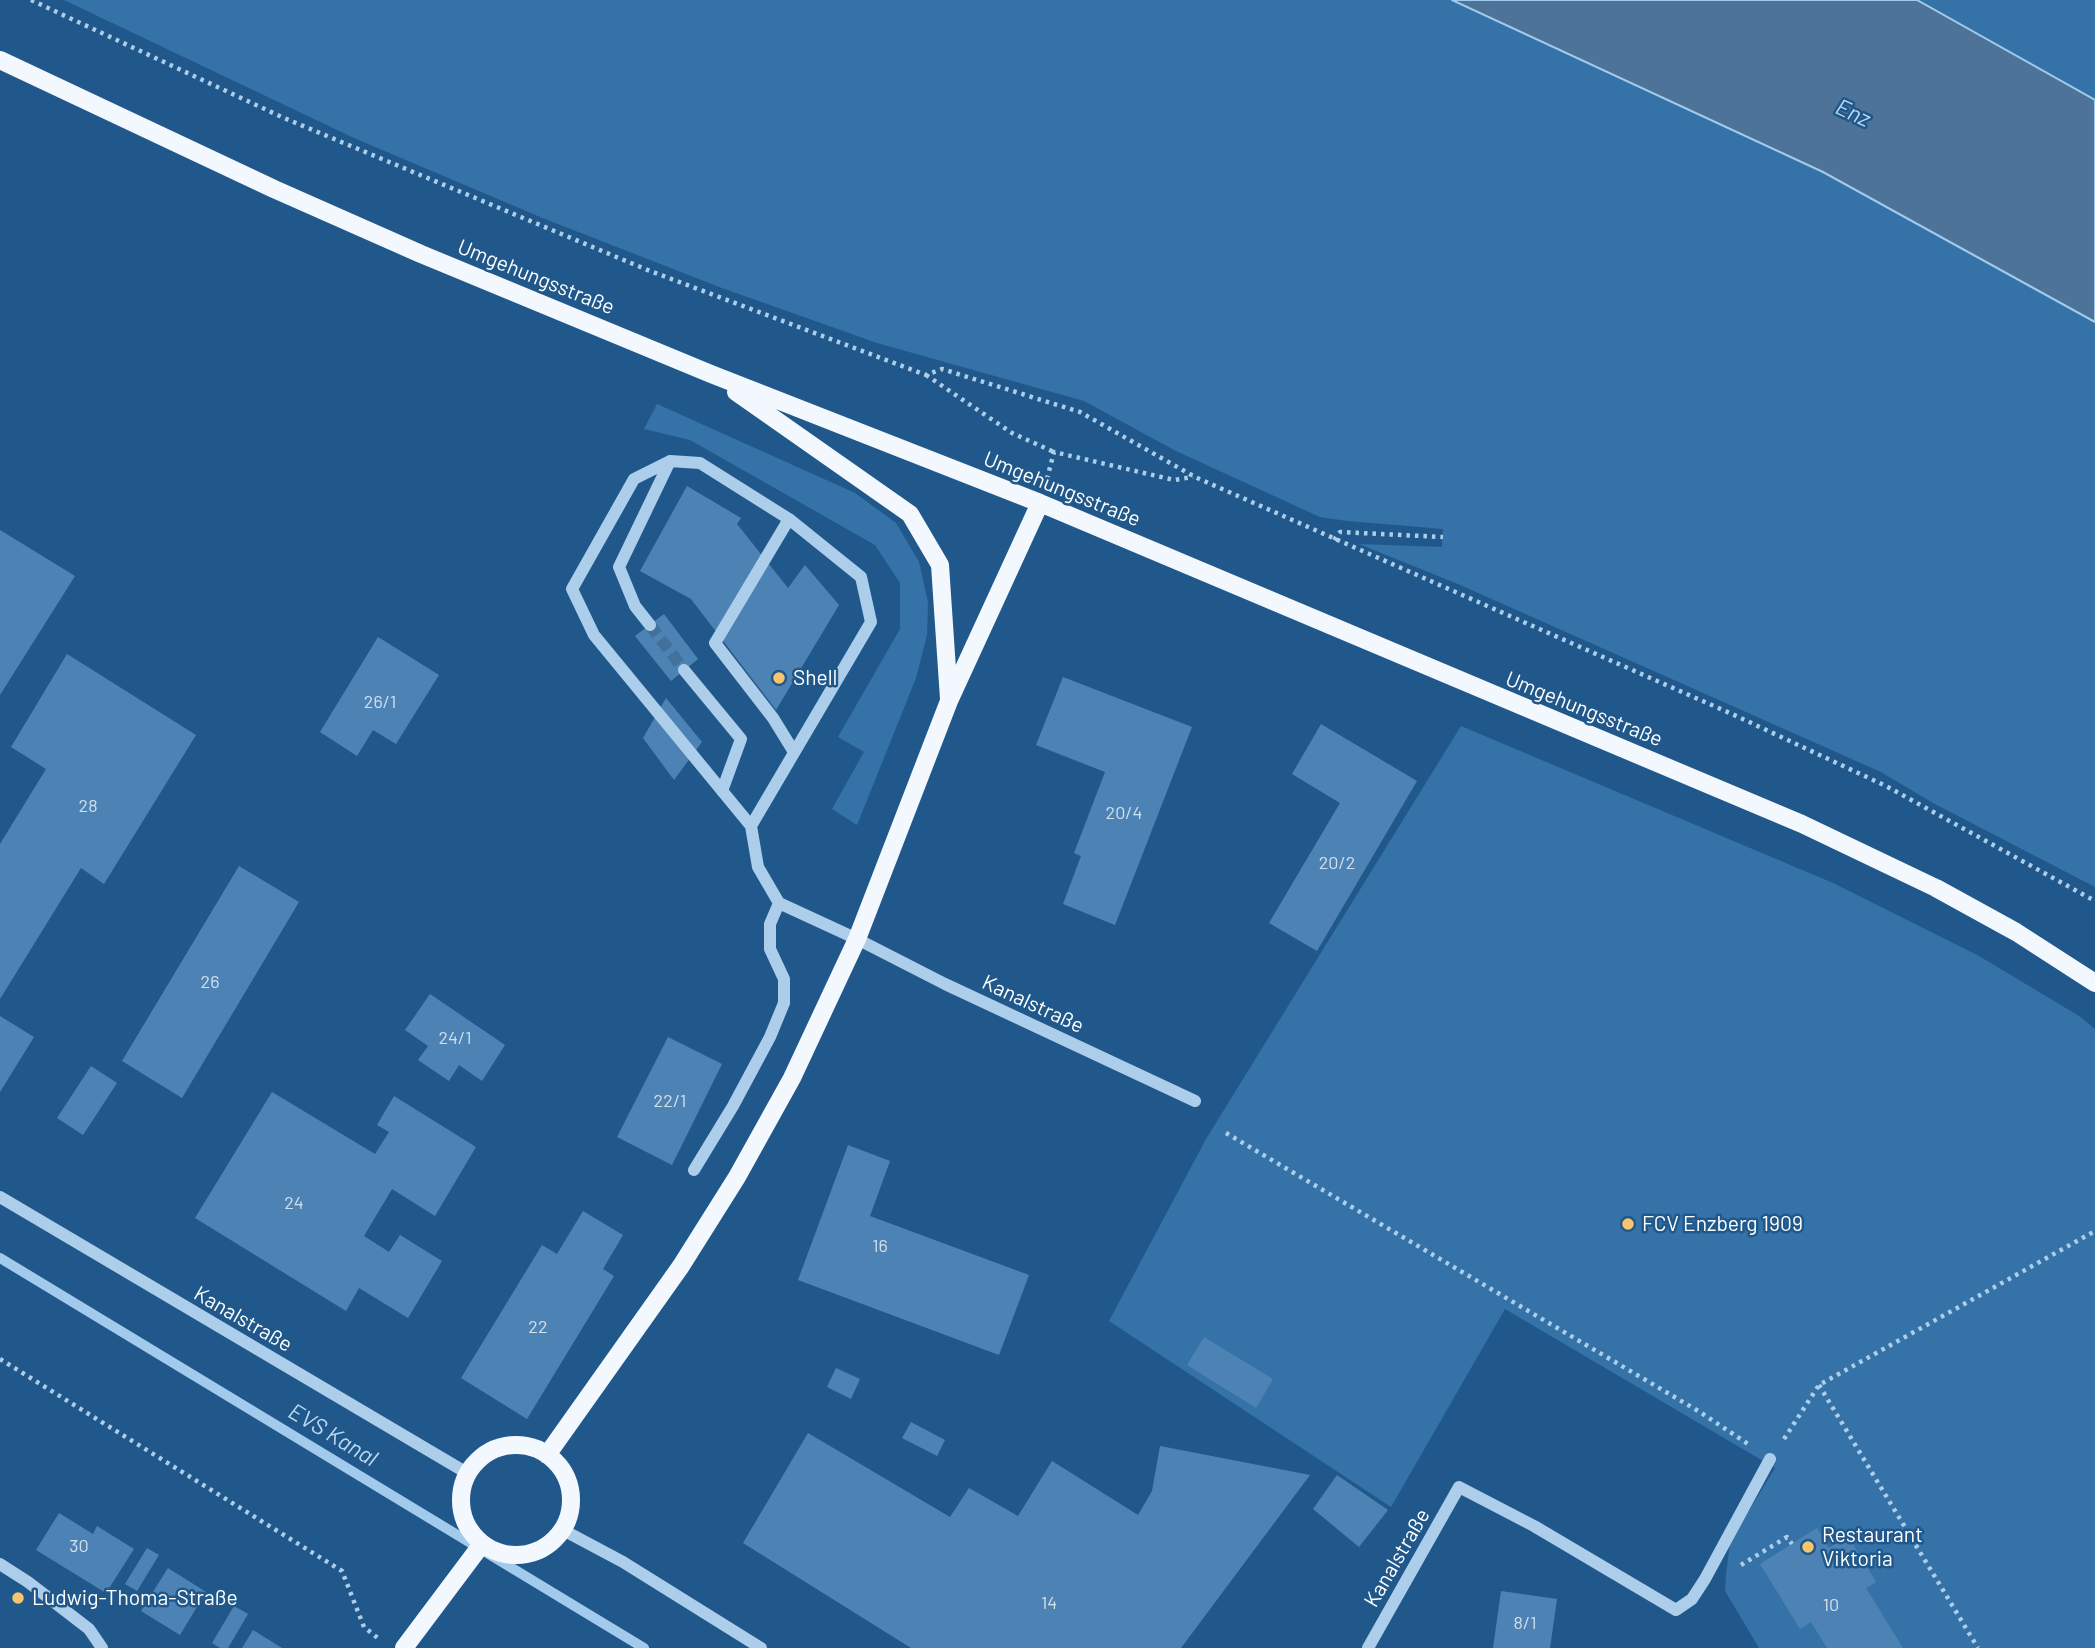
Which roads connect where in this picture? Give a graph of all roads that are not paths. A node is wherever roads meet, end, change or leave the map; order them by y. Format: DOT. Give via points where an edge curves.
graph roads {
  1 [pos="0,60"];
  2 [pos="711,374"];
  3 [pos="670,461"];
  4 [pos="1040,503"];
  5 [pos="789,520"];
  6 [pos="650,625"];
  7 [pos="684,670"];
  8 [pos="949,701"];
  9 [pos="794,752"];
  10 [pos="722,790"];
  11 [pos="751,826"];
  12 [pos="779,903"];
  13 [pos="857,939"];
  14 [pos="2095,983"];
  15 [pos="1195,1101"];
  16 [pos="694,1170"];
  17 [pos="0,1197"];
  18 [pos="547,1455"];
  19 [pos="1770,1459"];
  20 [pos="467,1473"];
  21 [pos="563,1530"];
  22 [pos="482,1544"];
  23 [pos="0,1564"];
  24 [pos="102,1648"];
  25 [pos="404,1648"];
  26 [pos="761,1648"];
  27 [pos="1368,1648"];
  1 -- 2 [label="main road, Umgehungsstraße" via="286,195"];
  2 -- 4 [label="main road, Umgehungsstraße"];
  2 -- 8 [label="main road" via="910,514 940,565"];
  3 -- 5 [label="street" via="700,463"];
  3 -- 6 [label="street" via="619,567 635,606"];
  3 -- 10 [label="street" via="634,479 572,589 594,635"];
  4 -- 8 [label="main road"];
  4 -- 14 [label="main road, Umgehungsstraße" via="1874,857 2016,932"];
  5 -- 9 [label="street" via="715,643"];
  5 -- 9 [label="street" via="861,577 871,622"];
  7 -- 10 [label="street" via="741,739"];
  8 -- 13 [label="main road"];
  9 -- 11 [label="street"];
  10 -- 11 [label="street"];
  11 -- 12 [label="street" via="758,867"];
  12 -- 13 [label="street, Kanalstraße"];
  12 -- 16 [label="street" via="770,924 770,948 784,979 784,1003 733,1106"];
  13 -- 15 [label="street, Kanalstraße"];
  13 -- 18 [label="main road" via="792,1078 737,1177 681,1266"];
  17 -- 20 [label="street, Kanalstraße"];
  18 -- 20 [label="main road" via="525,1446 502,1446 480,1458"];
  18 -- 21 [label="main road" via="559,1465 568,1483 570,1508"];
  19 -- 27 [label="street, Kanalstraße" via="1692,1600 1676,1610 1459,1487"];
  20 -- 22 [label="main road" via="461,1510 468,1528"];
  21 -- 22 [label="main road" via="547,1546 529,1554 507,1555"];
  21 -- 26 [label="street"];
  22 -- 25 [label="main road"];
  23 -- 24 [label="street" via="89,1629"];
}
